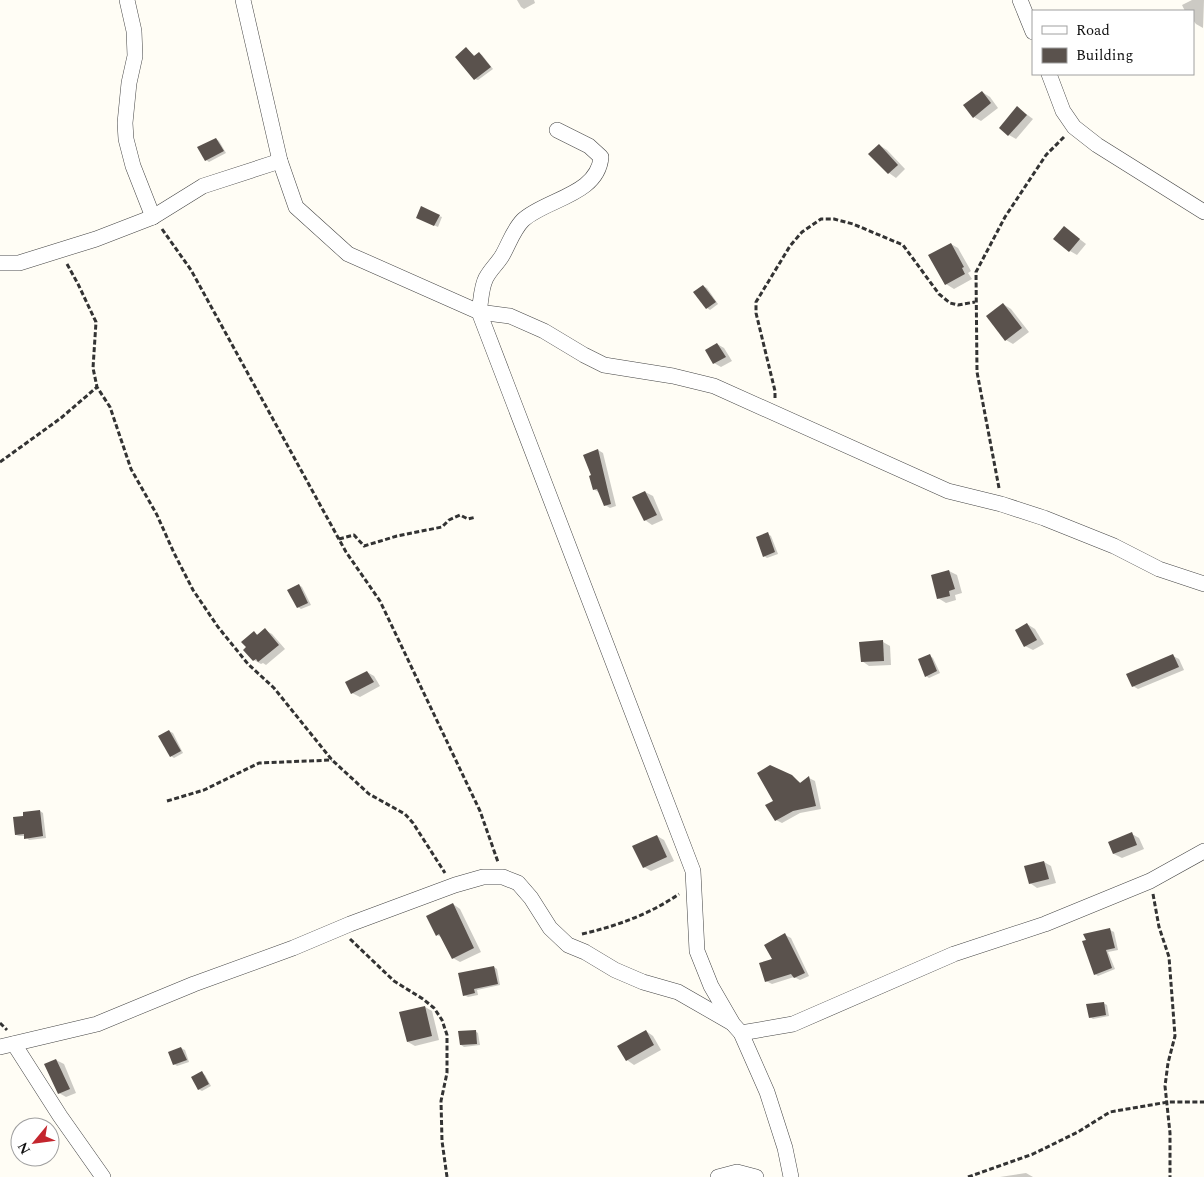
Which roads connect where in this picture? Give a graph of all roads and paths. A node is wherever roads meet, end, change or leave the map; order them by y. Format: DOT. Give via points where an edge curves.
graph roads {
  1 [pos="127,0"];
  2 [pos="242,0"];
  3 [pos="1020,0"];
  4 [pos="1032,30"];
  5 [pos="1049,75"];
  6 [pos="1074,127"];
  7 [pos="557,130"];
  8 [pos="280,162"];
  9 [pos="1204,212"];
  10 [pos="153,217"];
  11 [pos="60,250"];
  12 [pos="0,263"];
  13 [pos="975,302"];
  14 [pos="479,312"];
  15 [pos="97,387"];
  16 [pos="775,413"];
  17 [pos="0,462"];
  18 [pos="1001,504"];
  19 [pos="476,517"];
  20 [pos="339,539"];
  21 [pos="1204,584"];
  22 [pos="332,760"];
  23 [pos="167,801"];
  24 [pos="1204,851"];
  25 [pos="503,877"];
  26 [pos="1150,881"];
  27 [pos="694,884"];
  28 [pos="455,885"];
  29 [pos="338,929"];
  30 [pos="561,938"];
  31 [pos="737,1028"];
  32 [pos="7,1046"];
  33 [pos="1168,1102"];
  34 [pos="1204,1102"];
  35 [pos="103,1177"];
  36 [pos="447,1177"];
  37 [pos="718,1177"];
  38 [pos="756,1177"];
  39 [pos="791,1177"];
  40 [pos="968,1177"];
  41 [pos="1170,1177"];
  1 -- 10 [label="street" via="134,30 135,56 128,83 126,139"];
  2 -- 8 [label="street"];
  3 -- 4 [label="street"];
  5 -- 6 [label="street"];
  6 -- 9 [label="street"];
  6 -- 13 [label="path" via="1046,155 1005,217 976,272"];
  7 -- 14 [label="street" via="589,146 601,156 600,162 585,185 524,219 485,279"];
  8 -- 10 [label="street" via="203,186"];
  8 -- 14 [label="street" via="296,207 348,254"];
  10 -- 11 [label="street"];
  10 -- 20 [label="path" via="191,270"];
  11 -- 12 [label="street" via="19,263"];
  11 -- 15 [label="path" via="96,322 93,368"];
  13 -- 16 [label="path" via="958,305 944,300 903,245 853,224 821,219 790,246 756,302 775,391"];
  13 -- 18 [label="path" via="976,372"];
  14 -- 16 [label="street" via="510,316 604,365 714,386"];
  14 -- 27 [label="street" via="693,871"];
  15 -- 17 [label="path" via="61,418"];
  15 -- 22 [label="path" via="110,407 131,469 157,514 193,590 218,627 274,688"];
  16 -- 18 [label="street" via="948,491"];
  18 -- 21 [label="street" via="1052,521 1114,546 1159,569"];
  19 -- 20 [label="path" via="468,519 460,515 442,527 364,546 354,535"];
  20 -- 25 [label="path" via="380,601 480,811"];
  22 -- 23 [label="path" via="260,763 204,790"];
  22 -- 28 [label="path" via="369,794 405,814 414,823"];
  24 -- 26 [label="street"];
  25 -- 28 [label="street" via="483,877"];
  25 -- 30 [label="street" via="518,883 550,928"];
  26 -- 31 [label="street" via="1044,924 954,954 793,1024"];
  26 -- 33 [label="path" via="1169,957 1175,1036 1165,1086"];
  27 -- 30 [label="path" via="660,907 637,917 608,928"];
  27 -- 31 [label="street" via="697,951 711,986"];
  28 -- 29 [label="street"];
  29 -- 32 [label="street" via="97,1024"];
  29 -- 36 [label="path" via="394,981 434,1008 442,1020 447,1035 447,1073 441,1101"];
  30 -- 31 [label="street" via="615,970 678,992"];
  31 -- 39 [label="street" via="767,1092"];
  32 -- 35 [label="street"];
  33 -- 34 [label="path"];
  33 -- 40 [label="path" via="1110,1112 1033,1154"];
  33 -- 41 [label="path"];
  37 -- 38 [label="street" via="737,1172"];
}
